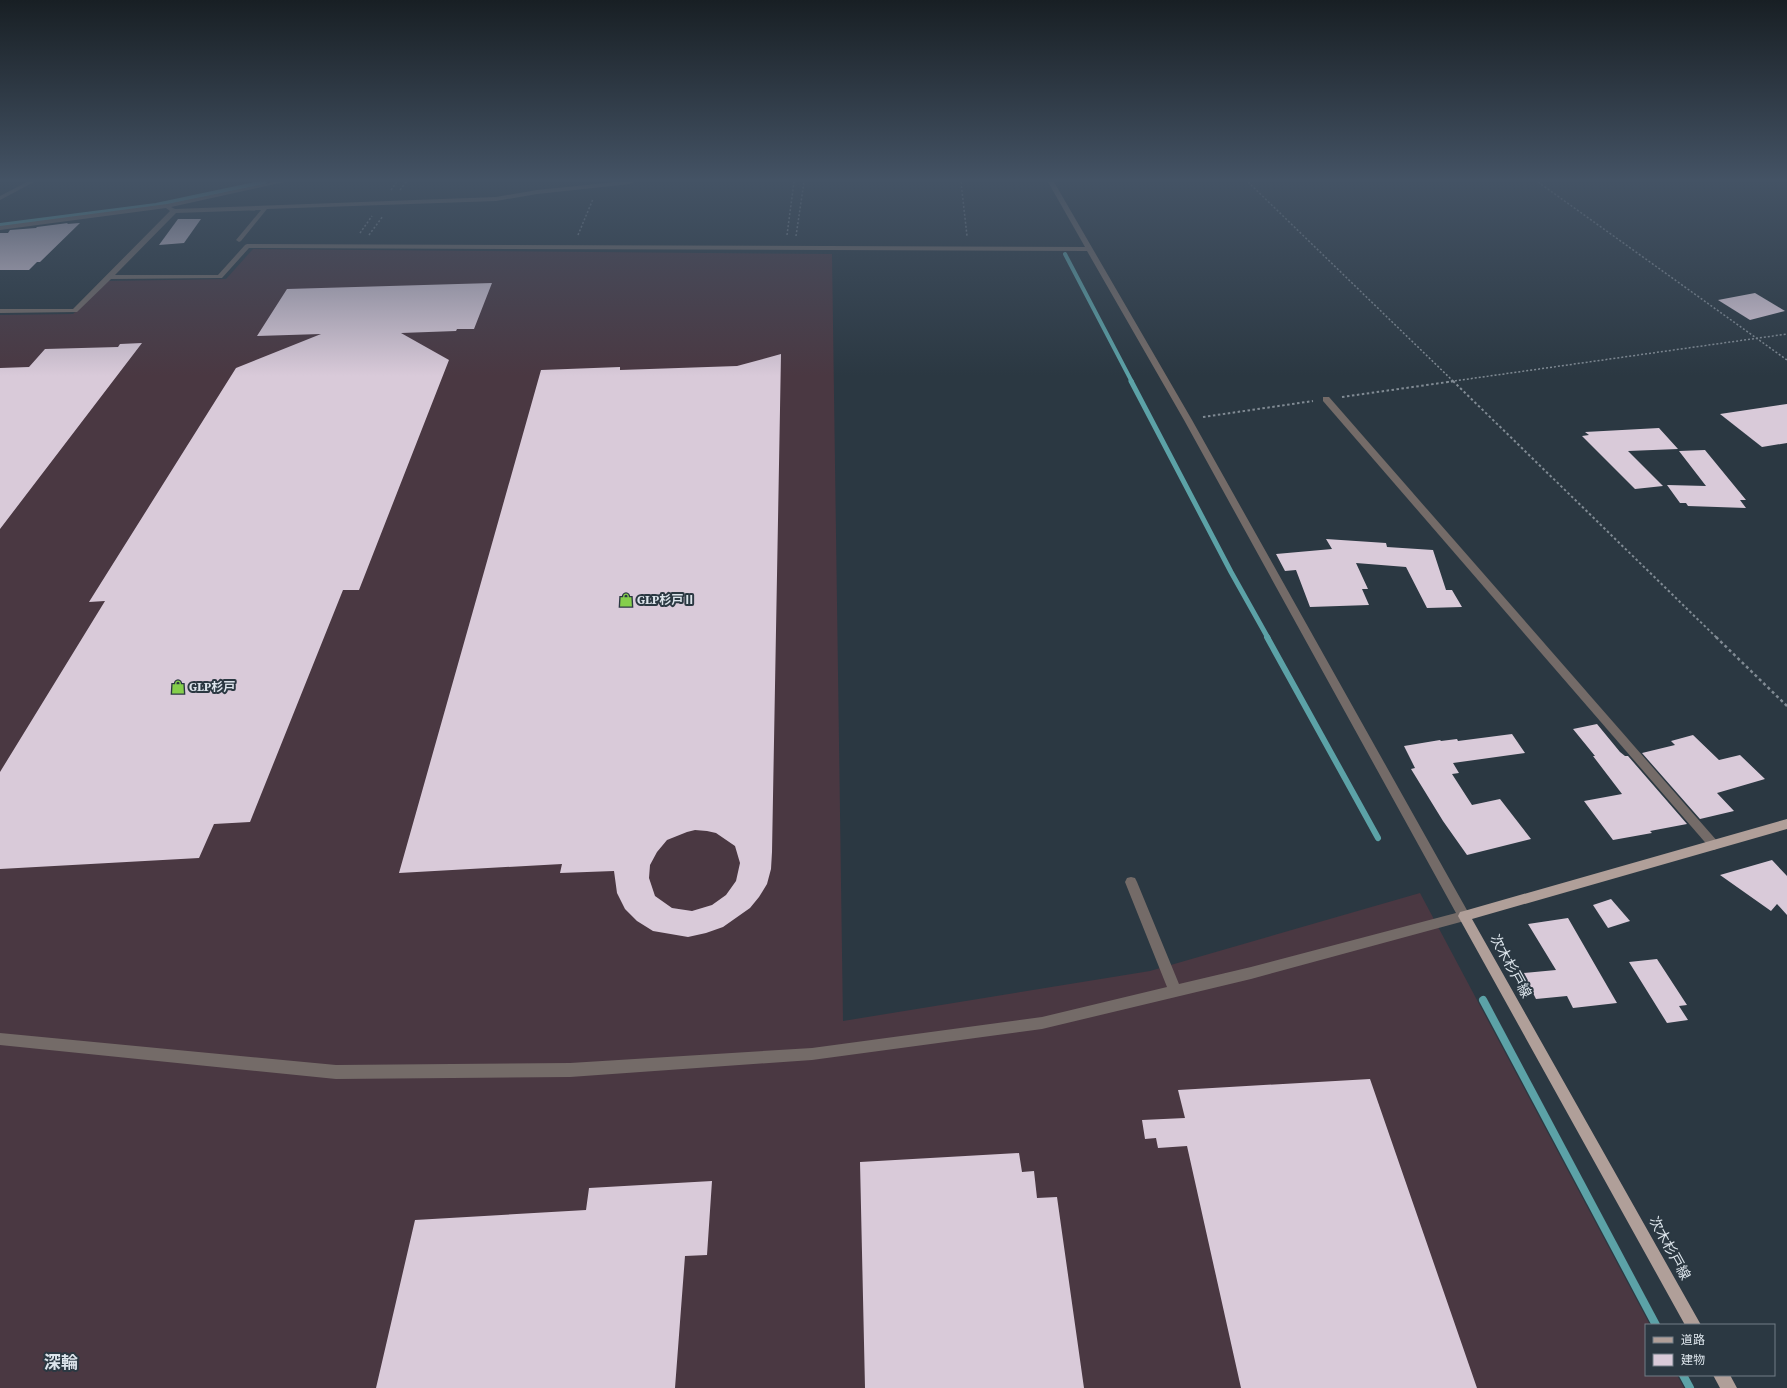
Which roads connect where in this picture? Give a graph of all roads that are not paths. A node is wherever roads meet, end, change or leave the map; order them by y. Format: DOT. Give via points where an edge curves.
graph roads {
  1 [pos="139,247"];
  2 [pos="245,247"];
  3 [pos="726,247"];
  4 [pos="1089,249"];
  5 [pos="109,277"];
  6 [pos="0,311"];
  7 [pos="1326,399"];
  8 [pos="1787,824"];
  9 [pos="1714,845"];
  10 [pos="1132,882"];
  11 [pos="1464,916"];
  12 [pos="1175,991"];
  13 [pos="0,1039"];
  14 [pos="1692,1324"];
  15 [pos="1722,1376"];
  16 [pos="1728,1388"];
  1 -- 5 [label="street"];
  2 -- 5 [label="street" via="220,277"];
  3 -- 4 [label="street"];
  4 -- 11 [label="street" via="1188,420"];
  5 -- 6 [label="street" via="75,311"];
  7 -- 9 [label="street"];
  8 -- 9 [label="main road"];
  9 -- 11 [label="main road"];
  10 -- 12 [label="street"];
  11 -- 12 [label="street"];
  11 -- 14 [label="main road, 次木杉戸線"];
  12 -- 13 [label="street" via="1042,1023 812,1054 570,1070 336,1072"];
  15 -- 16 [label="main road"];
}
